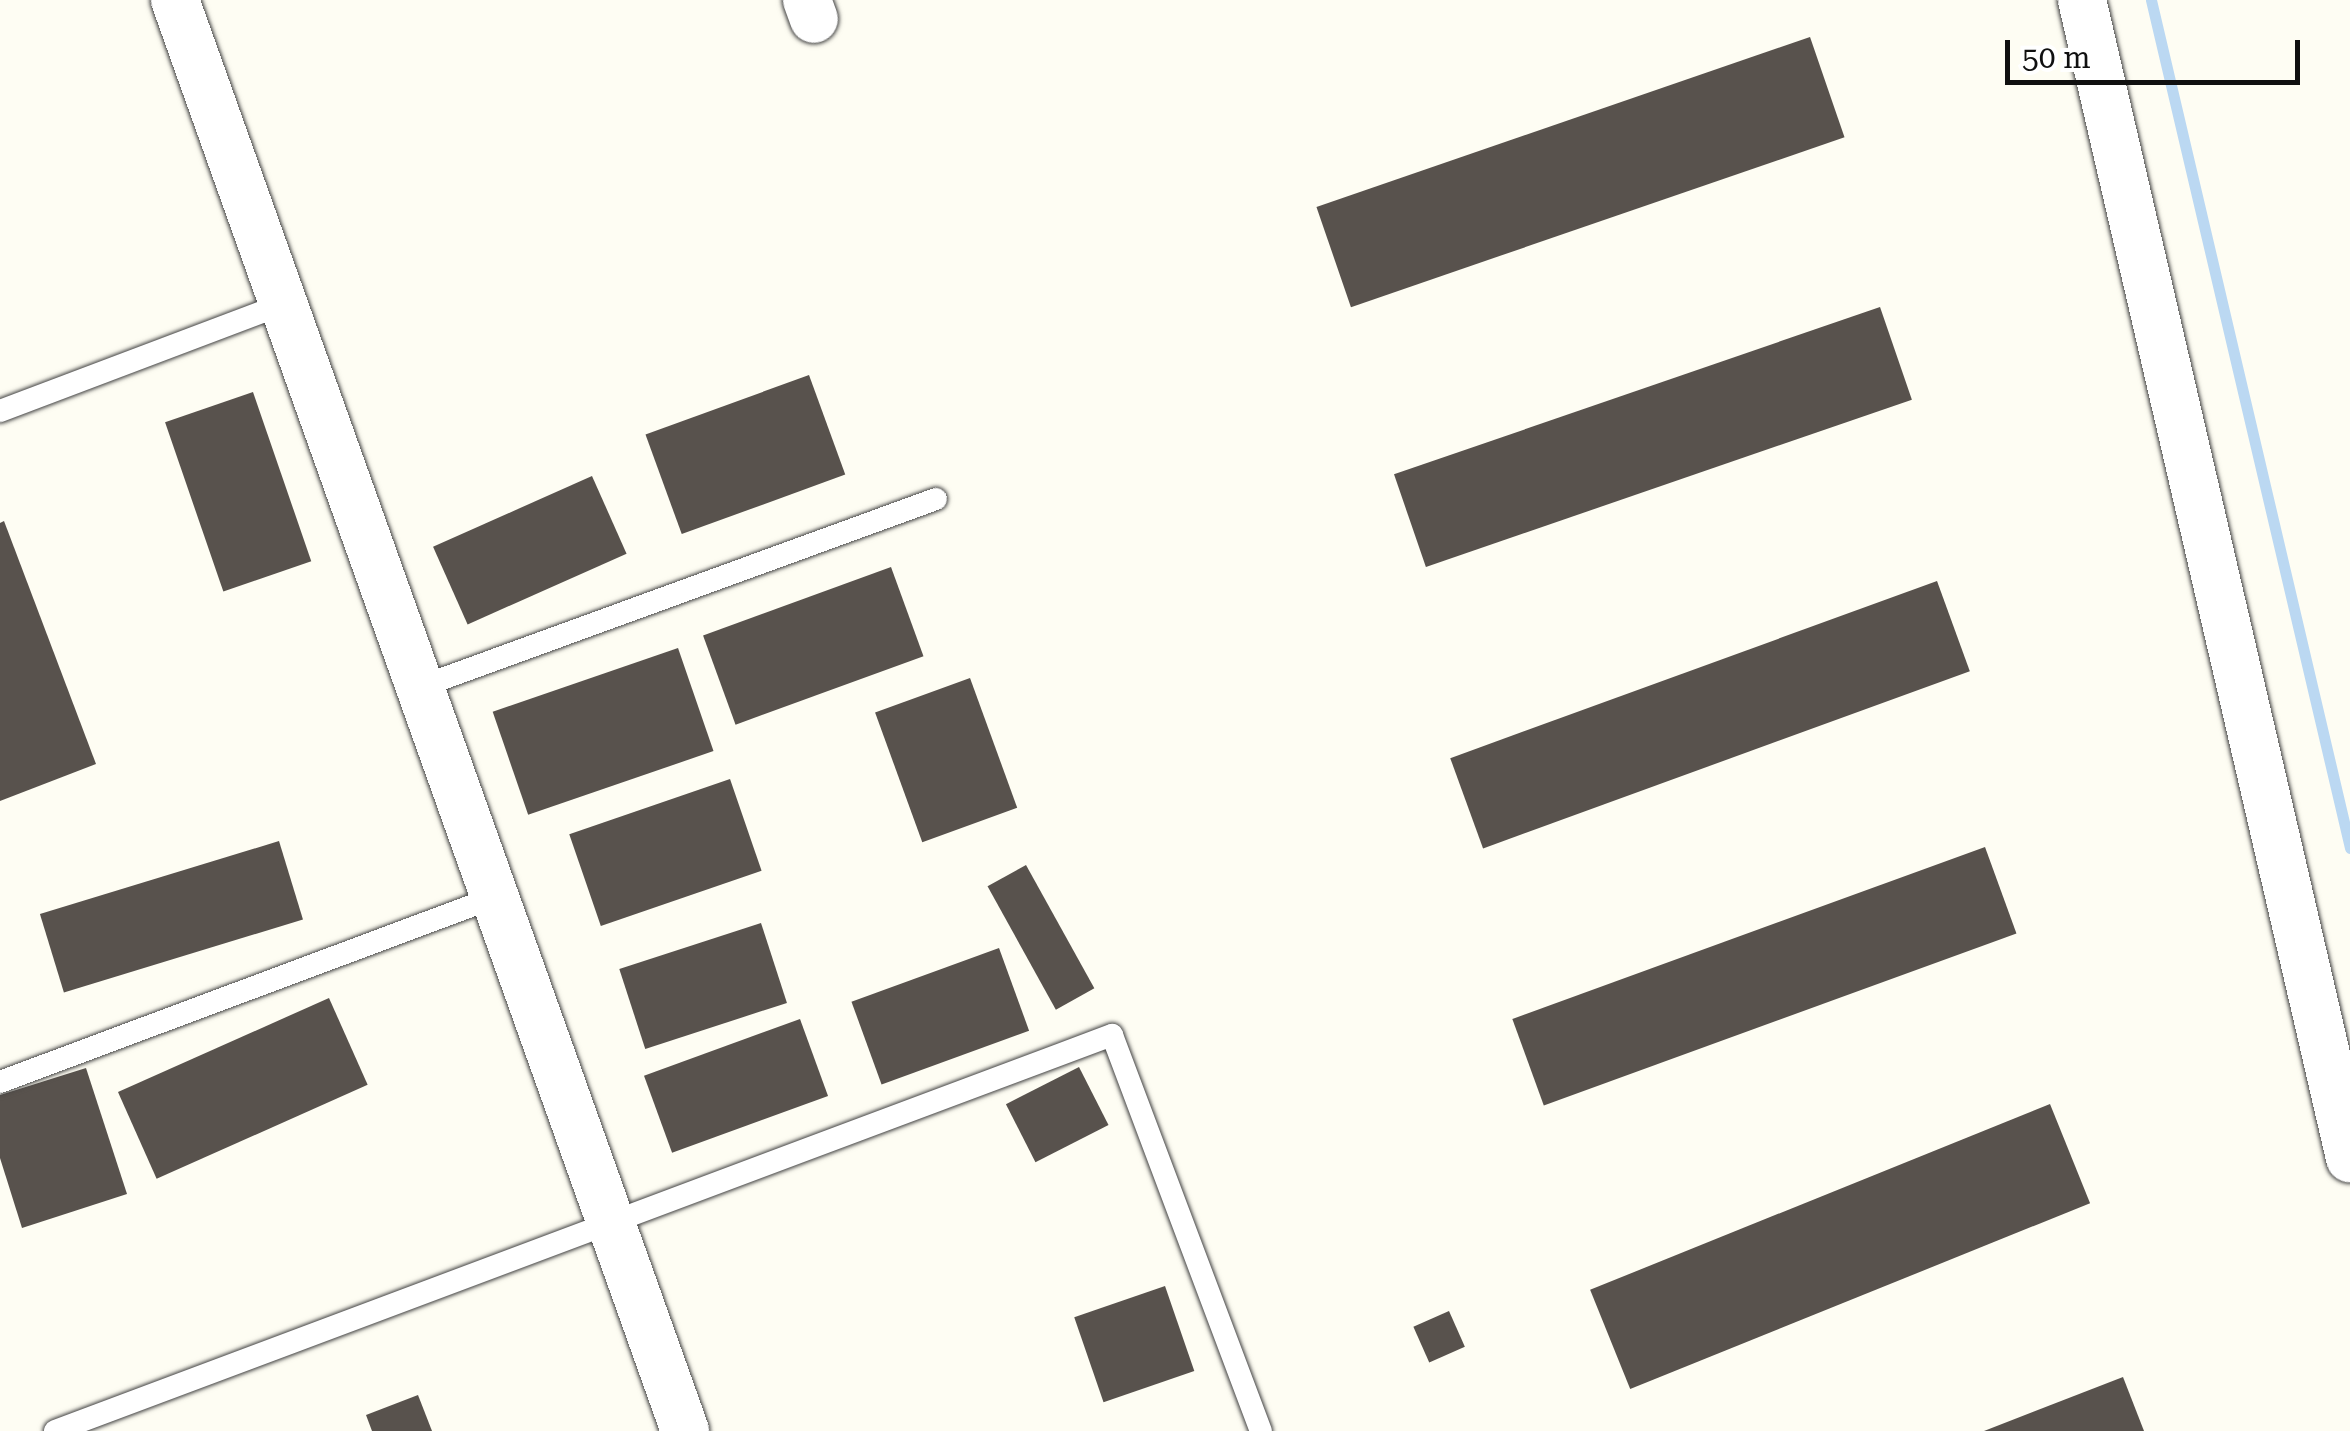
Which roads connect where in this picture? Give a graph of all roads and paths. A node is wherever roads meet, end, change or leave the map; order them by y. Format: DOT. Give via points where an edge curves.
graph roads {
  1 [pos="175,0"];
  2 [pos="2082,0"];
  3 [pos="284,304"];
  4 [pos="0,411"];
  5 [pos="936,499"];
  6 [pos="420,687"];
  7 [pos="495,897"];
  8 [pos="0,1082"];
  9 [pos="2350,1158"];
  10 [pos="611,1223"];
  11 [pos="54,1431"];
  12 [pos="685,1431"];
  13 [pos="1261,1431"];
  1 -- 3 [label="street"];
  2 -- 9 [label="street"];
  3 -- 4 [label="lane"];
  3 -- 6 [label="street"];
  5 -- 6 [label="lane"];
  6 -- 7 [label="street"];
  7 -- 8 [label="lane"];
  7 -- 10 [label="street"];
  10 -- 11 [label="lane"];
  10 -- 12 [label="street"];
  10 -- 13 [label="lane" via="1112,1035"];
}
